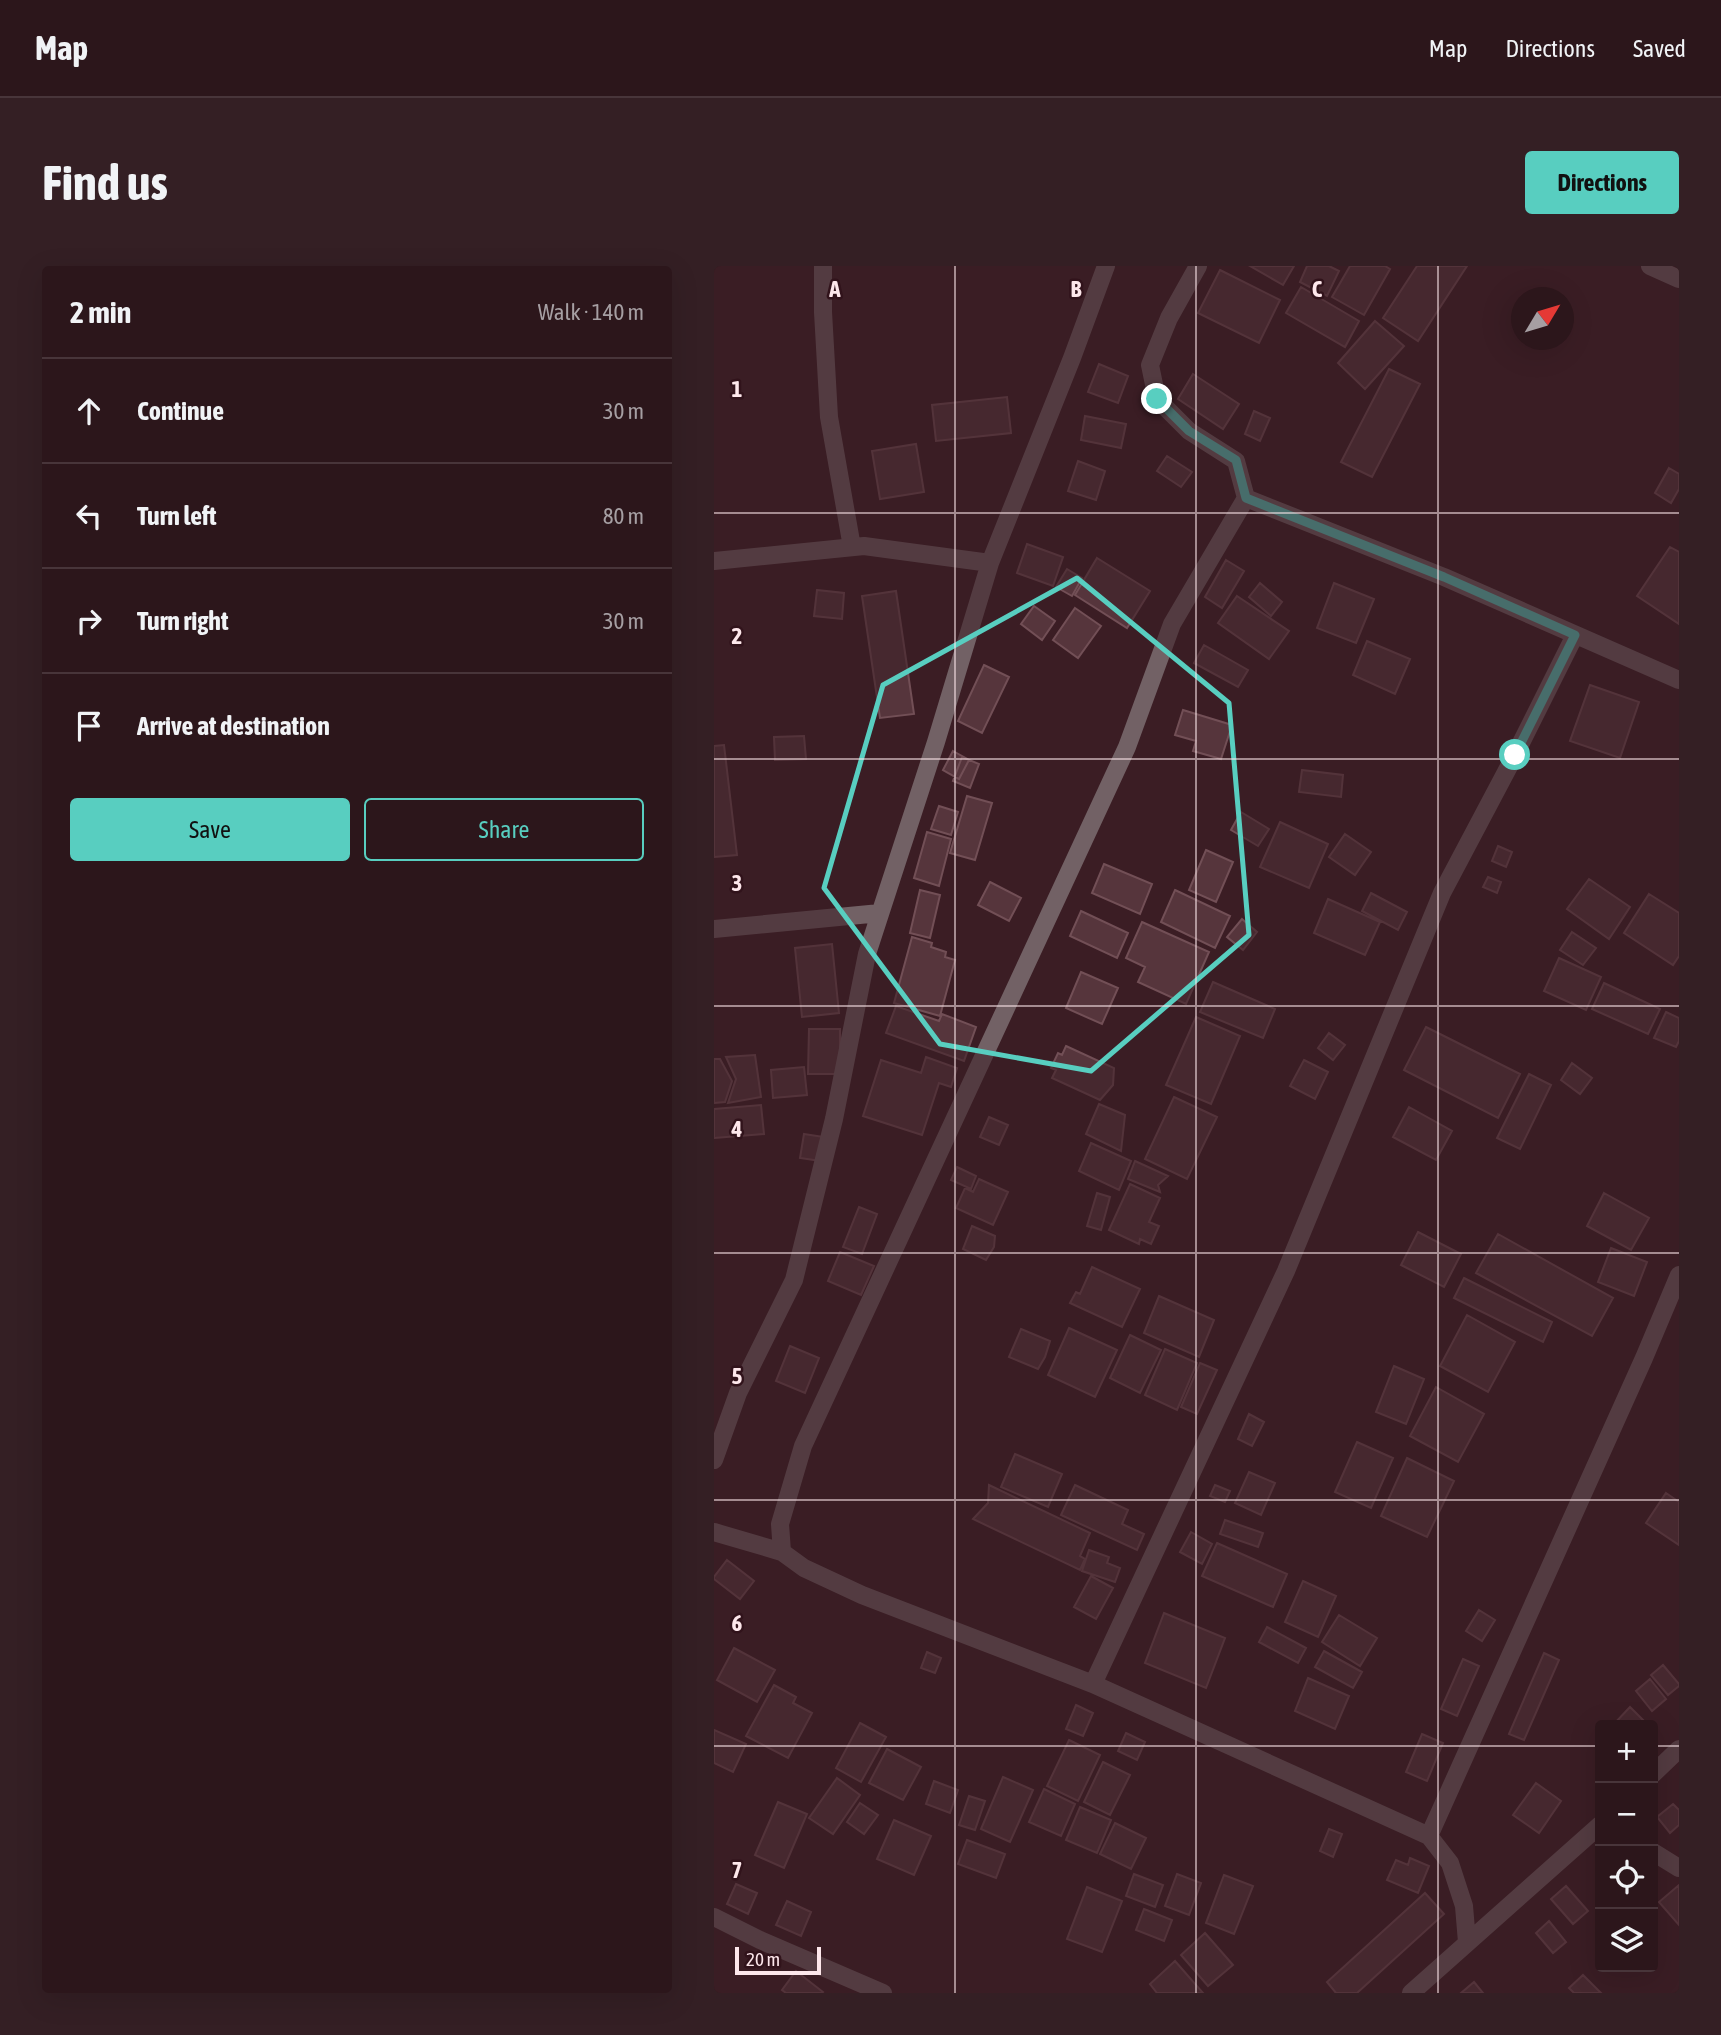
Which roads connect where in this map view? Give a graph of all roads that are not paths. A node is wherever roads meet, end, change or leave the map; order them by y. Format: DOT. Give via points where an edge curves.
graph roads {
  1 [pos="823,266"];
  2 [pos="1106,266"];
  3 [pos="1198,266"];
  4 [pos="1650,266"];
  5 [pos="1679,279"];
  6 [pos="1246,498"];
  7 [pos="852,547"];
  8 [pos="714,561"];
  9 [pos="990,562"];
  10 [pos="1575,635"];
  11 [pos="1679,680"];
  12 [pos="880,913"];
  13 [pos="714,929"];
  14 [pos="1679,1275"];
  15 [pos="714,1461"];
  16 [pos="714,1532"];
  17 [pos="782,1552"];
  18 [pos="1093,1684"];
  19 [pos="1679,1749"];
  20 [pos="1658,1769"];
  21 [pos="1595,1833"];
  22 [pos="1429,1836"];
  23 [pos="1658,1855"];
  24 [pos="1679,1868"];
  25 [pos="714,1917"];
  26 [pos="1467,1942"];
  27 [pos="883,1993"];
  28 [pos="1411,1993"];
  1 -- 7 [label="street" via="829,417"];
  2 -- 9 [label="street"];
  3 -- 6 [label="street" via="1150,365 1157,399 1189,431 1236,460"];
  4 -- 5 [label="street"];
  6 -- 10 [label="street"];
  6 -- 17 [label="street" via="1172,624 1127,747 803,1446 780,1524"];
  7 -- 8 [label="street"];
  7 -- 9 [label="street"];
  9 -- 12 [label="street"];
  10 -- 11 [label="street"];
  10 -- 18 [label="street" via="1442,893 1286,1271"];
  12 -- 13 [label="street"];
  12 -- 15 [label="street" via="794,1280 738,1393"];
  14 -- 22 [label="street"];
  16 -- 17 [label="street"];
  17 -- 18 [label="street" via="804,1568 862,1595"];
  18 -- 22 [label="street"];
  19 -- 20 [label="street"];
  21 -- 26 [label="street"];
  22 -- 26 [label="street" via="1450,1863 1464,1906"];
  23 -- 24 [label="street"];
  25 -- 27 [label="street"];
  26 -- 28 [label="street"];
}
